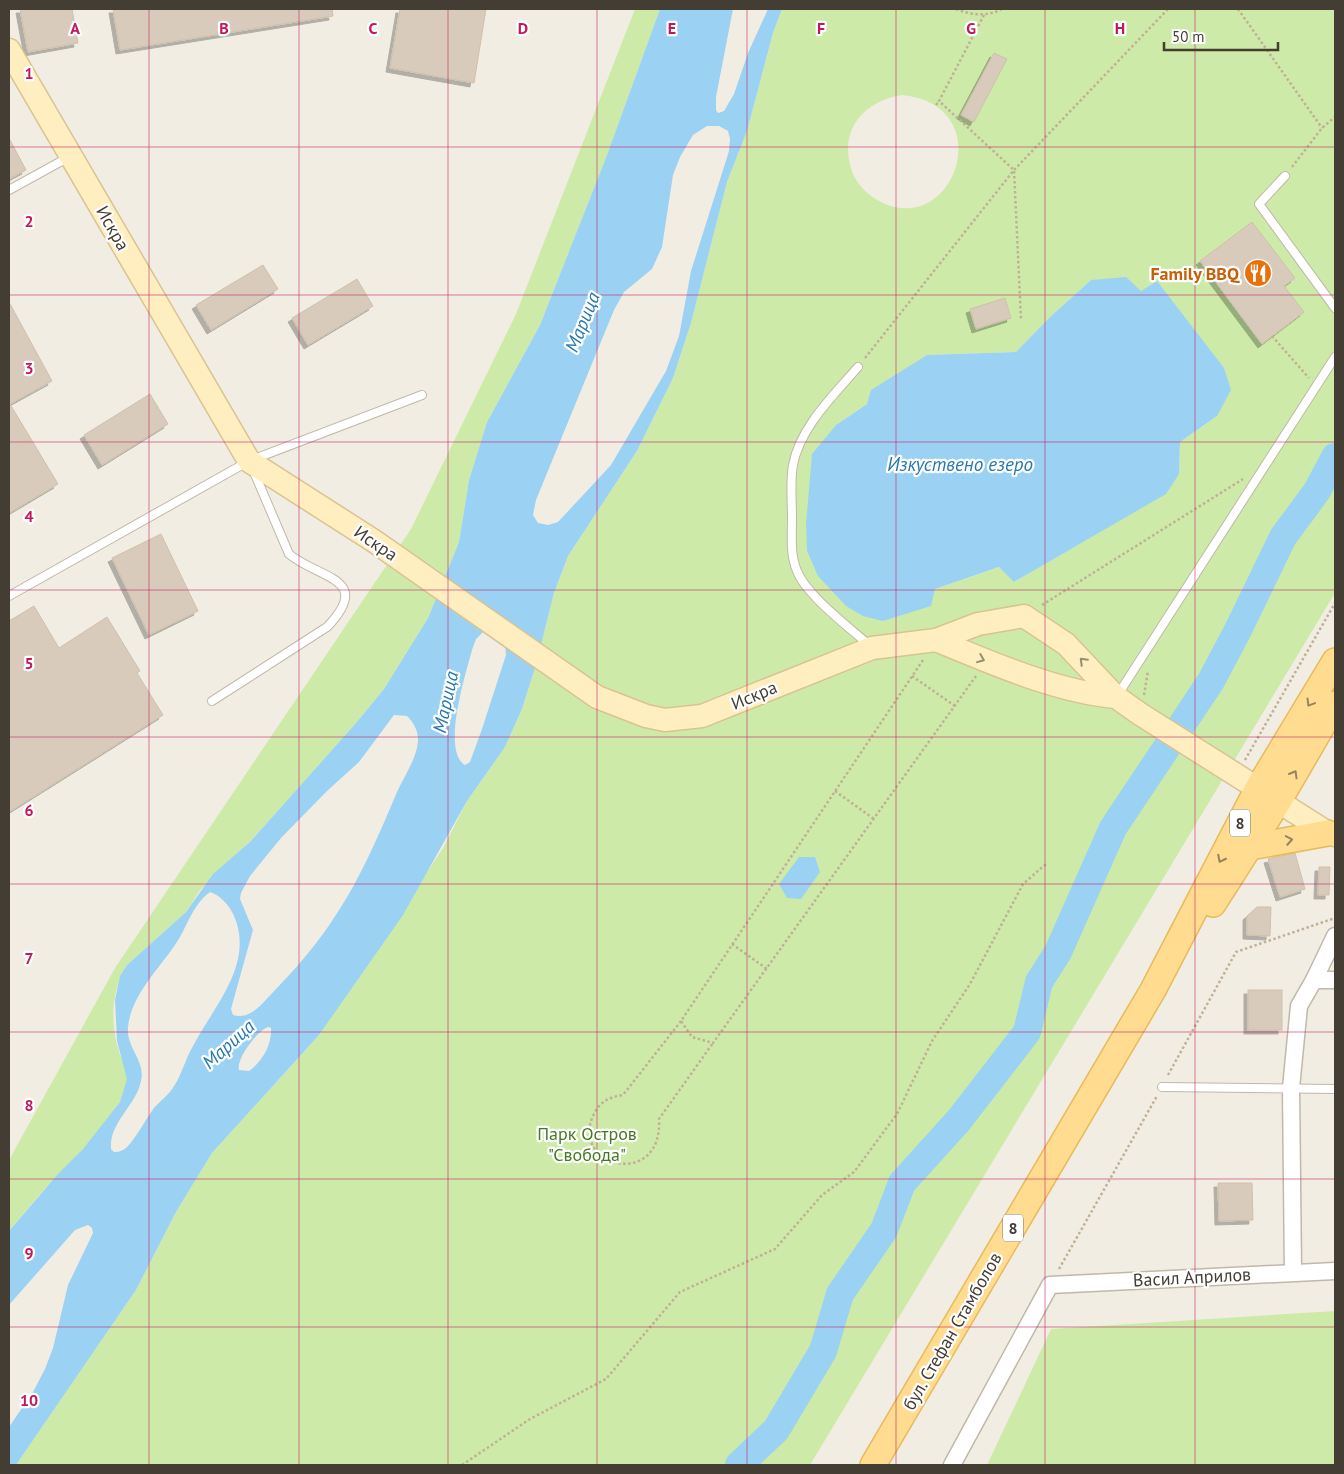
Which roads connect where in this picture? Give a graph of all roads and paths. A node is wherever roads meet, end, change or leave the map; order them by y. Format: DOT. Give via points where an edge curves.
graph roads {
  1 [pos="956,9"];
  2 [pos="1002,9"];
  3 [pos="1168,9"];
  4 [pos="1238,9"];
  5 [pos="984,15"];
  6 [pos="9,50"];
  7 [pos="939,101"];
  8 [pos="936,105"];
  9 [pos="1335,117"];
  10 [pos="1322,128"];
  11 [pos="71,156"];
  12 [pos="1014,170"];
  13 [pos="1284,176"];
  14 [pos="9,190"];
  15 [pos="1335,308"];
  16 [pos="1021,319"];
  17 [pos="1272,336"];
  18 [pos="1335,357"];
  19 [pos="858,367"];
  20 [pos="1317,387"];
  21 [pos="422,395"];
  22 [pos="249,460"];
  23 [pos="1244,478"];
  24 [pos="9,596"];
  25 [pos="1335,603"];
  26 [pos="1024,616"];
  27 [pos="936,640"];
  28 [pos="1152,641"];
  29 [pos="872,648"];
  30 [pos="987,661"];
  31 [pos="1335,661"];
  32 [pos="912,676"];
  33 [pos="1116,696"];
  34 [pos="212,701"];
  35 [pos="1335,704"];
  36 [pos="955,706"];
  37 [pos="1140,714"];
  38 [pos="1236,776"];
  39 [pos="1257,790"];
  40 [pos="835,791"];
  41 [pos="1278,802"];
  42 [pos="874,819"];
  43 [pos="1331,834"];
  44 [pos="1250,847"];
  45 [pos="1046,864"];
  46 [pos="1335,936"];
  47 [pos="732,944"];
  48 [pos="767,969"];
  49 [pos="1314,980"];
  50 [pos="1335,980"];
  51 [pos="1153,990"];
  52 [pos="681,1021"];
  53 [pos="713,1043"];
  54 [pos="1162,1087"];
  55 [pos="1291,1088"];
  56 [pos="1335,1089"];
  57 [pos="1335,1271"];
  58 [pos="1293,1272"];
  59 [pos="462,1465"];
  60 [pos="873,1465"];
  61 [pos="952,1465"];
  1 -- 5 [label="path"];
  2 -- 5 [label="path"];
  3 -- 12 [label="path"];
  4 -- 10 [label="path"];
  5 -- 7 [label="path"];
  6 -- 11 [label="street, Искра"];
  7 -- 8 [label="path"];
  7 -- 12 [label="path"];
  9 -- 10 [label="path"];
  10 -- 13 [label="path"];
  11 -- 14 [label="lane"];
  11 -- 22 [label="street, Искра"];
  12 -- 16 [label="path"];
  12 -- 19 [label="path"];
  13 -- 15 [label="lane" via="1259,204"];
  17 -- 20 [label="path"];
  18 -- 20 [label="lane"];
  19 -- 29 [label="lane" via="826,404 802,440 796,456 792,488 793,554 797,572 808,588"];
  20 -- 28 [label="lane"];
  21 -- 22 [label="lane"];
  22 -- 24 [label="lane"];
  22 -- 29 [label="street, Искра" via="374,541 598,697 646,716 665,720 702,716"];
  22 -- 34 [label="lane" via="289,554 332,577 343,587 346,599 339,615 327,628"];
  23 -- 26 [label="path"];
  25 -- 38 [label="path"];
  26 -- 27 [label="street, Искра" via="978,624"];
  33 -- 26 [label="street, one-way" via="1066,644"];
  27 -- 29 [label="street, Искра"];
  27 -- 30 [label="street, one-way"];
  27 -- 32 [label="path"];
  28 -- 33 [label="lane"];
  28 -- 37 [label="path"];
  30 -- 33 [label="street" via="1090,694"];
  30 -- 36 [label="path"];
  31 -- 39 [label="main road, бул. Стефан Стамболов / 8, one-way"];
  32 -- 36 [label="path"];
  32 -- 40 [label="path"];
  33 -- 37 [label="street"];
  41 -- 35 [label="main road, бул. Стефан Стамболов / 8, one-way"];
  36 -- 42 [label="path"];
  37 -- 38 [label="street"];
  38 -- 39 [label="street"];
  39 -- 41 [label="street"];
  39 -- 51 [label="main road, бул. Стефан Стамболов / 8, one-way"];
  40 -- 42 [label="path"];
  40 -- 47 [label="path"];
  41 -- 43 [label="street"];
  41 -- 44 [label="main road, бул. Стефан Стамболов / 8"];
  42 -- 48 [label="path"];
  44 -- 43 [label="main road, one-way"];
  44 -- 51 [label="main road, бул. Стефан Стамболов / 8"];
  45 -- 59 [label="path" via="1022,884 970,984 932,1041 897,1114 854,1172 822,1195 775,1249 680,1292 606,1379 530,1419"];
  46 -- 49 [label="street"];
  47 -- 48 [label="path"];
  47 -- 52 [label="path"];
  48 -- 53 [label="path"];
  49 -- 50 [label="street"];
  49 -- 55 [label="street" via="1299,1006"];
  51 -- 60 [label="main road, бул. Стефан Стамболов / 8"];
  52 -- 53 [label="path" via="692,1037"];
  52 -- 53 [label="path" via="623,1095 609,1097 596,1108 588,1127 593,1145 604,1159 623,1166 642,1162 653,1150 660,1131 659,1119"];
  54 -- 55 [label="lane"];
  55 -- 56 [label="lane"];
  55 -- 58 [label="street"];
  57 -- 58 [label="street, Васил Априлов"];
  58 -- 61 [label="street, Васил Априлов" via="1050,1286"];
}
